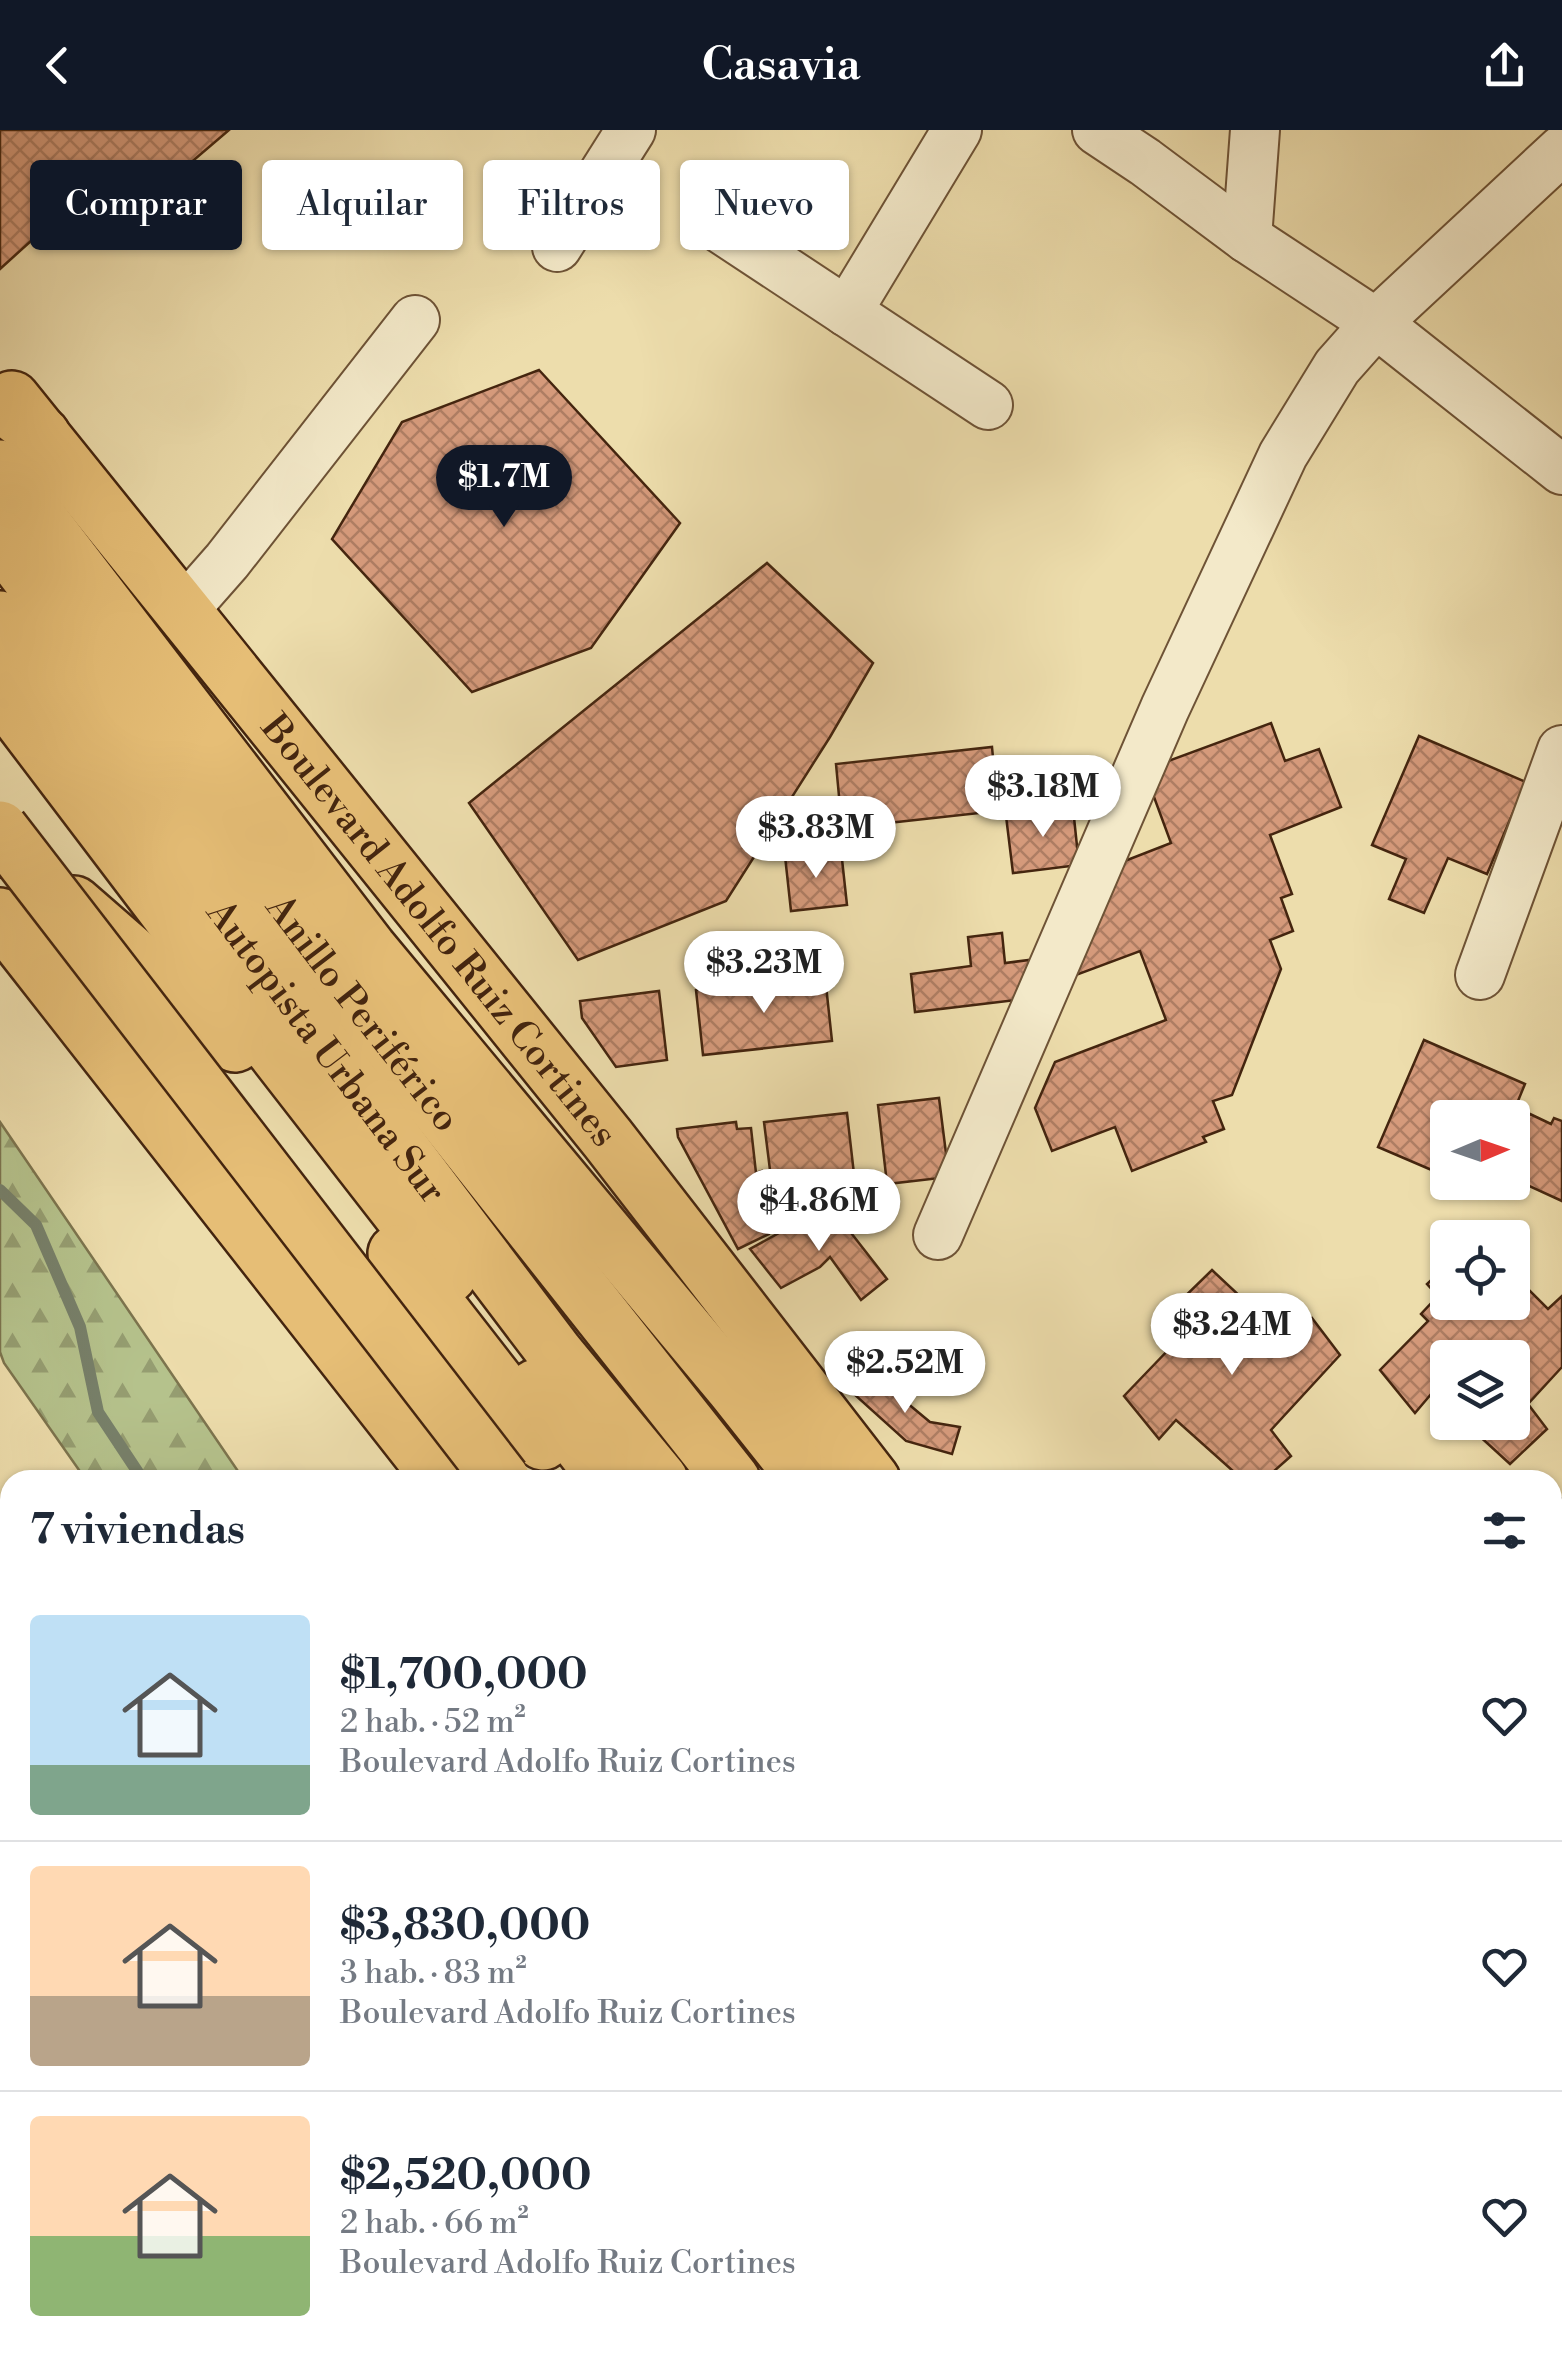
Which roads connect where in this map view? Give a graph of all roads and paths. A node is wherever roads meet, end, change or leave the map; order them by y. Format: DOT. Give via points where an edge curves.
graph roads {
  1 [pos="631,130"];
  2 [pos="957,130"];
  3 [pos="1098,130"];
  4 [pos="1255,130"];
  5 [pos="1562,150"];
  6 [pos="612,160"];
  7 [pos="1246,238"];
  8 [pos="753,250"];
  9 [pos="847,312"];
  10 [pos="414,320"];
  11 [pos="1376,323"];
  12 [pos="0,385"];
  13 [pos="988,405"];
  14 [pos="14,436"];
  15 [pos="1562,470"];
  16 [pos="0,538"];
  17 [pos="183,611"];
  18 [pos="0,619"];
  19 [pos="0,691"];
  20 [pos="0,741"];
  21 [pos="1562,750"];
  22 [pos="0,829"];
  23 [pos="0,840"];
  24 [pos="0,916"];
  25 [pos="1480,976"];
  26 [pos="235,1044"];
  27 [pos="938,1235"];
  28 [pos="434,1470"];
  29 [pos="494,1470"];
  30 [pos="564,1470"];
  31 [pos="600,1470"];
  32 [pos="652,1470"];
  33 [pos="724,1470"];
  34 [pos="799,1470"];
  35 [pos="864,1470"];
  1 -- 6 [label="street"];
  2 -- 9 [label="street"];
  3 -- 7 [label="street"];
  4 -- 7 [label="street"];
  5 -- 11 [label="street"];
  7 -- 11 [label="street"];
  8 -- 9 [label="street"];
  9 -- 13 [label="street"];
  10 -- 17 [label="street"];
  11 -- 15 [label="street"];
  11 -- 27 [label="street" via="1337,367 1283,454 1165,708"];
  12 -- 14 [label="main road, Boulevard Adolfo Ruiz Cortines"];
  14 -- 17 [label="main road, Boulevard Adolfo Ruiz Cortines"];
  14 -- 34 [label="main road" via="369,950"];
  16 -- 33 [label="main road, Anillo Periférico" via="338,982"];
  17 -- 35 [label="main road, Boulevard Adolfo Ruiz Cortines"];
  18 -- 32 [label="main road, Autopista Urbana Sur" via="556,1354"];
  19 -- 31 [label="main road, Autopista Urbana Sur"];
  20 -- 26 [label="main road"];
  21 -- 25 [label="street"];
  22 -- 29 [label="main road, bridge"];
  23 -- 26 [label="main road"];
  24 -- 28 [label="main road"];
  26 -- 30 [label="main road"];
}
